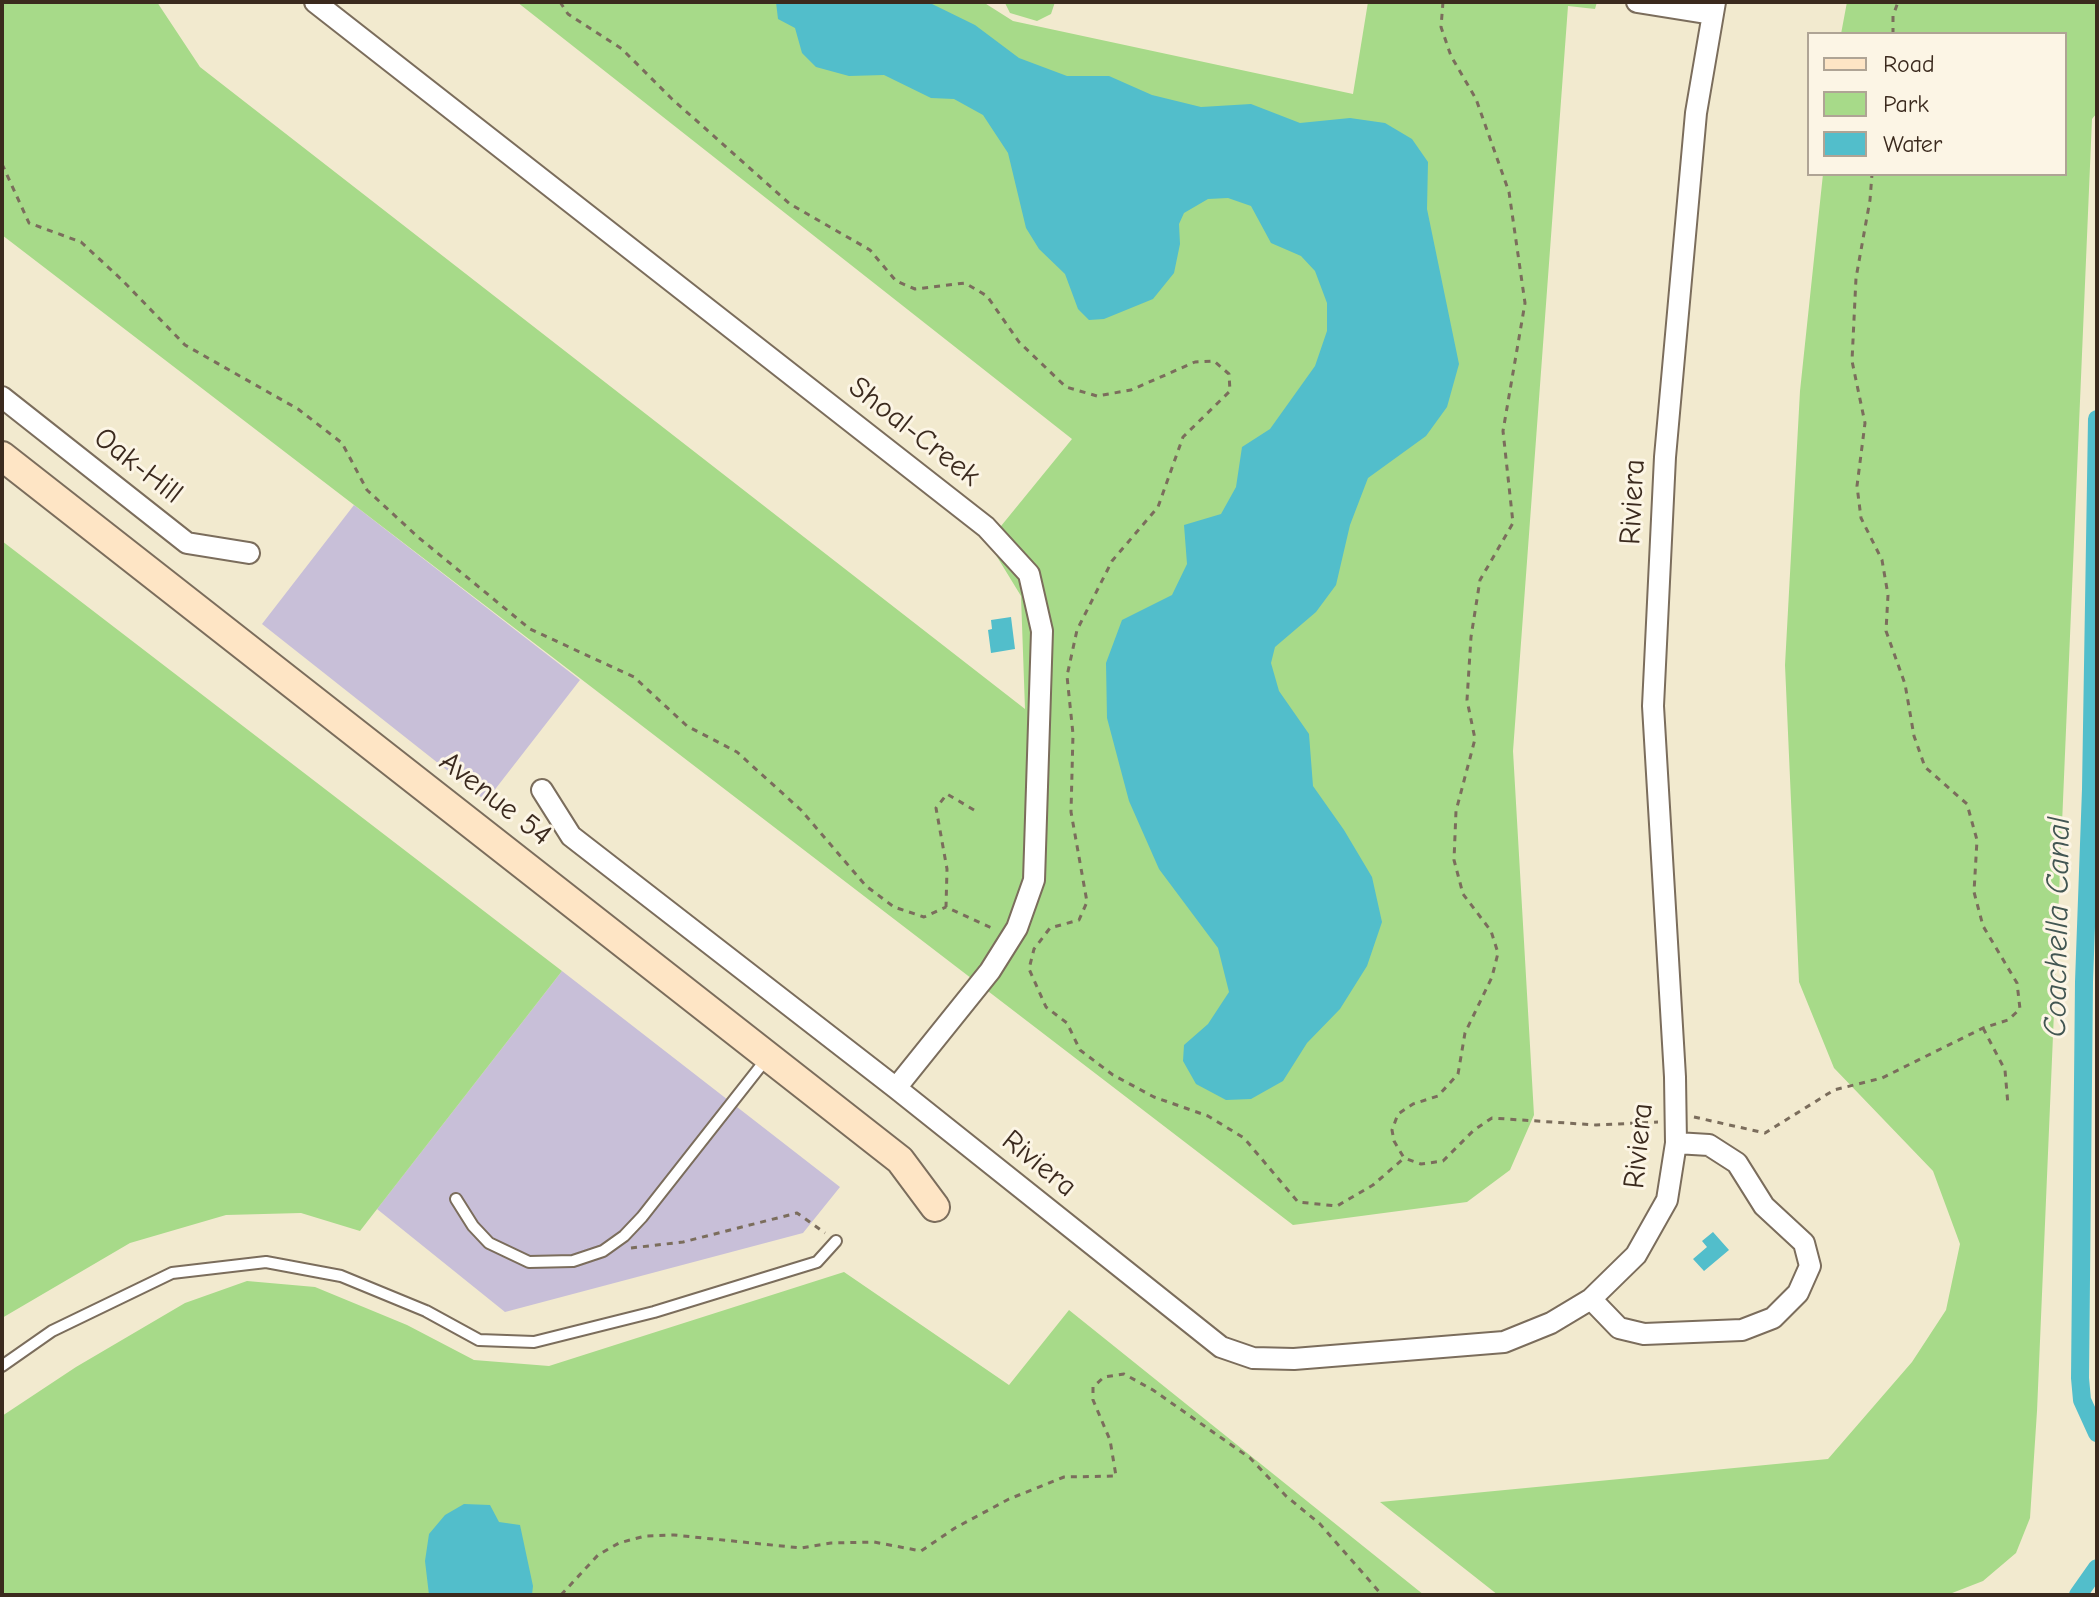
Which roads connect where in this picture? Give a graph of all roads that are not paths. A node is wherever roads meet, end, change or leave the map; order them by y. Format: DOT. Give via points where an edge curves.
graph roads {
  1 [pos="315,2"];
  2 [pos="1637,2"];
  3 [pos="1714,8"];
  4 [pos="2,397"];
  5 [pos="2,456"];
  6 [pos="249,553"];
  7 [pos="542,790"];
  8 [pos="769,1057"];
  9 [pos="896,1088"];
  10 [pos="1676,1143"];
  11 [pos="456,1199"];
  12 [pos="935,1207"];
  13 [pos="836,1241"];
  14 [pos="1591,1299"];
  15 [pos="2,1366"];
  1 -- 9 [label="street, Shoal-Creek" via="986,527 1029,574 1042,631 1034,880 1017,928 990,971"];
  2 -- 3 [label="street"];
  3 -- 10 [label="street, Riviera" via="1696,113 1665,457 1653,706"];
  4 -- 6 [label="street, Oak-Hill" via="187,543"];
  5 -- 8 [label="street, Avenue 54"];
  7 -- 9 [label="street, Riviera" via="571,836"];
  8 -- 11 [label="lane" via="642,1217 603,1251 573,1261 529,1262 489,1243"];
  8 -- 12 [label="street, Avenue 54" via="900,1160"];
  9 -- 14 [label="street, Riviera" via="1221,1347 1253,1358 1504,1342"];
  10 -- 14 [label="street, Riviera" via="1667,1200 1636,1255"];
  10 -- 14 [label="street" via="1709,1145 1737,1163 1764,1206 1804,1243 1810,1266 1798,1293 1773,1318 1742,1330 1644,1334 1619,1328"];
  13 -- 15 [label="lane" via="817,1262 534,1342 479,1340 426,1311 341,1276 266,1262 172,1273 52,1331"];
}
